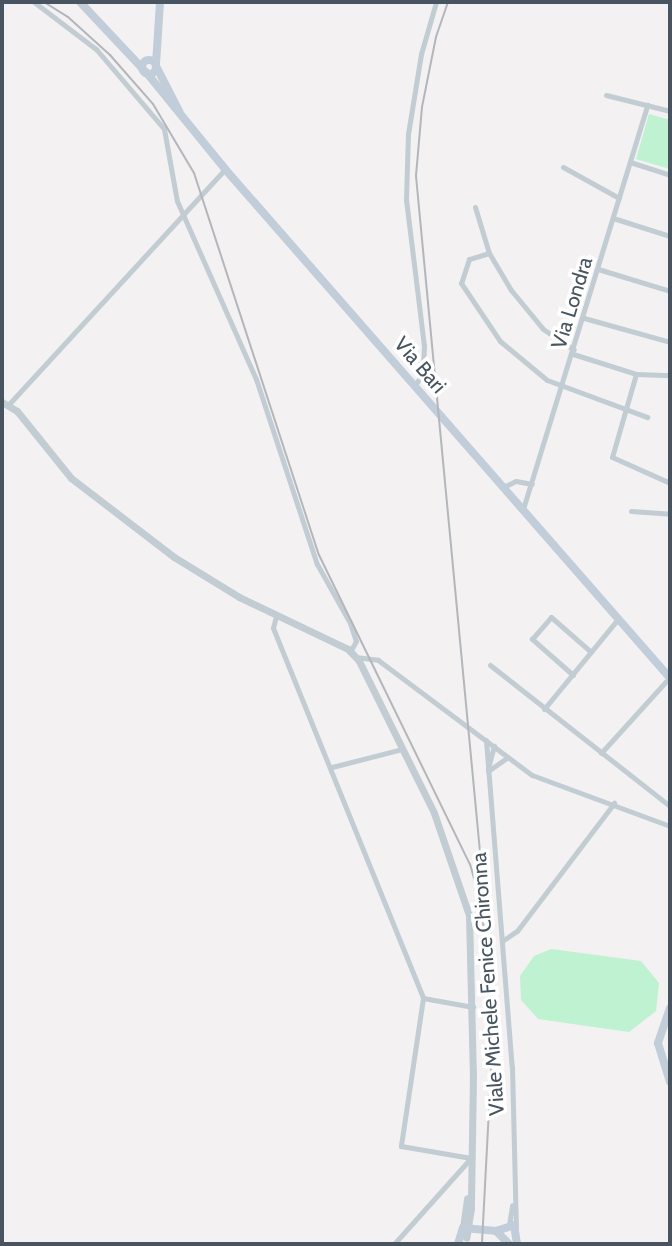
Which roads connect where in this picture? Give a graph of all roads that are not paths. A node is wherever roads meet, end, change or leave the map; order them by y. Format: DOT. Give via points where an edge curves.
graph roads {
  1 [pos="34,2"];
  2 [pos="80,2"];
  3 [pos="160,2"];
  4 [pos="436,2"];
  5 [pos="149,65"];
  6 [pos="606,94"];
  7 [pos="648,105"];
  8 [pos="670,111"];
  9 [pos="181,117"];
  10 [pos="630,162"];
  11 [pos="563,167"];
  12 [pos="225,169"];
  13 [pos="670,175"];
  14 [pos="619,198"];
  15 [pos="475,207"];
  16 [pos="182,214"];
  17 [pos="613,219"];
  18 [pos="670,236"];
  19 [pos="489,253"];
  20 [pos="598,269"];
  21 [pos="670,291"];
  22 [pos="584,318"];
  23 [pos="670,342"];
  24 [pos="573,352"];
  25 [pos="636,374"];
  26 [pos="670,375"];
  27 [pos="415,385"];
  28 [pos="562,387"];
  29 [pos="5,403"];
  30 [pos="626,409"];
  31 [pos="646,417"];
  32 [pos="670,483"];
  33 [pos="532,484"];
  34 [pos="503,487"];
  35 [pos="523,509"];
  36 [pos="631,511"];
  37 [pos="670,514"];
  38 [pos="276,616"];
  39 [pos="618,619"];
  40 [pos="591,652"];
  41 [pos="353,654"];
  42 [pos="490,665"];
  43 [pos="573,675"];
  44 [pos="670,678"];
  45 [pos="544,709"];
  46 [pos="486,740"];
  47 [pos="494,746"];
  48 [pos="402,749"];
  49 [pos="601,753"];
  50 [pos="508,757"];
  51 [pos="332,767"];
  52 [pos="488,771"];
  53 [pos="614,803"];
  54 [pos="670,806"];
  55 [pos="670,826"];
  56 [pos="502,941"];
  57 [pos="423,998"];
  58 [pos="473,1007"];
  59 [pos="670,1009"];
  60 [pos="670,1083"];
  61 [pos="471,1158"];
  62 [pos="470,1228"];
  63 [pos="509,1234"];
  64 [pos="462,1242"];
  65 [pos="394,1244"];
  1 -- 16 [label="street" via="96,49 164,129 172,186"];
  2 -- 5 [label="main road" via="127,55"];
  3 -- 5 [label="main road" via="159,43"];
  4 -- 27 [label="street" via="421,54 408,134 406,200 424,346 423,373"];
  5 -- 9 [label="main road"];
  5 -- 9 [label="main road, Via Bari"];
  6 -- 7 [label="street"];
  7 -- 8 [label="street"];
  7 -- 10 [label="street, Via Londra"];
  9 -- 12 [label="main road, Via Bari"];
  10 -- 13 [label="street"];
  10 -- 14 [label="street, Via Londra"];
  11 -- 14 [label="street"];
  12 -- 16 [label="street"];
  12 -- 27 [label="main road, Via Bari"];
  14 -- 17 [label="street, Via Londra"];
  15 -- 19 [label="street"];
  16 -- 29 [label="street"];
  16 -- 41 [label="street" via="257,379 317,564 350,622 356,641"];
  17 -- 18 [label="street"];
  17 -- 20 [label="street, Via Londra"];
  19 -- 24 [label="street" via="524,309"];
  19 -- 28 [label="street" via="469,259 461,278 465,291 500,341 533,370"];
  20 -- 21 [label="street"];
  20 -- 22 [label="street, Via Londra"];
  22 -- 23 [label="street"];
  22 -- 24 [label="street, Via Londra"];
  24 -- 25 [label="street"];
  24 -- 28 [label="street, Via Londra"];
  25 -- 26 [label="street"];
  25 -- 30 [label="street"];
  27 -- 34 [label="main road, Via Bari"];
  28 -- 30 [label="street"];
  28 -- 33 [label="street, Via Londra"];
  29 -- 38 [label="street" via="71,478 197,573"];
  30 -- 31 [label="street"];
  30 -- 32 [label="street" via="612,457"];
  33 -- 34 [label="street" via="516,481"];
  33 -- 35 [label="street, Via Londra"];
  34 -- 35 [label="main road, Via Bari"];
  35 -- 39 [label="main road, Via Bari"];
  36 -- 37 [label="street"];
  38 -- 41 [label="street"];
  38 -- 51 [label="street" via="273,628"];
  39 -- 40 [label="street"];
  39 -- 44 [label="main road, Via Bari"];
  40 -- 43 [label="street"];
  40 -- 43 [label="street" via="551,617 532,639"];
  41 -- 46 [label="street" via="378,660"];
  41 -- 48 [label="street"];
  42 -- 45 [label="street"];
  43 -- 45 [label="street"];
  44 -- 49 [label="street"];
  45 -- 49 [label="street"];
  46 -- 47 [label="street"];
  46 -- 52 [label="street, Viale Michele Fenice Chironna"];
  47 -- 50 [label="street"];
  47 -- 52 [label="street"];
  48 -- 51 [label="street"];
  48 -- 58 [label="street" via="448,848 469,915"];
  49 -- 54 [label="street"];
  50 -- 52 [label="street"];
  50 -- 53 [label="street" via="540,779"];
  51 -- 57 [label="street"];
  52 -- 56 [label="street, Viale Michele Fenice Chironna"];
  53 -- 55 [label="street"];
  53 -- 56 [label="street" via="517,931"];
  56 -- 63 [label="street, Viale Michele Fenice Chironna" via="512,1068"];
  57 -- 58 [label="street"];
  57 -- 61 [label="street" via="401,1146"];
  58 -- 61 [label="street"];
  59 -- 60 [label="main road" via="658,1043"];
  61 -- 62 [label="street"];
  61 -- 65 [label="street"];
  62 -- 63 [label="main road"];
  62 -- 64 [label="main road"];
  62 -- 64 [label="main road"];
}
